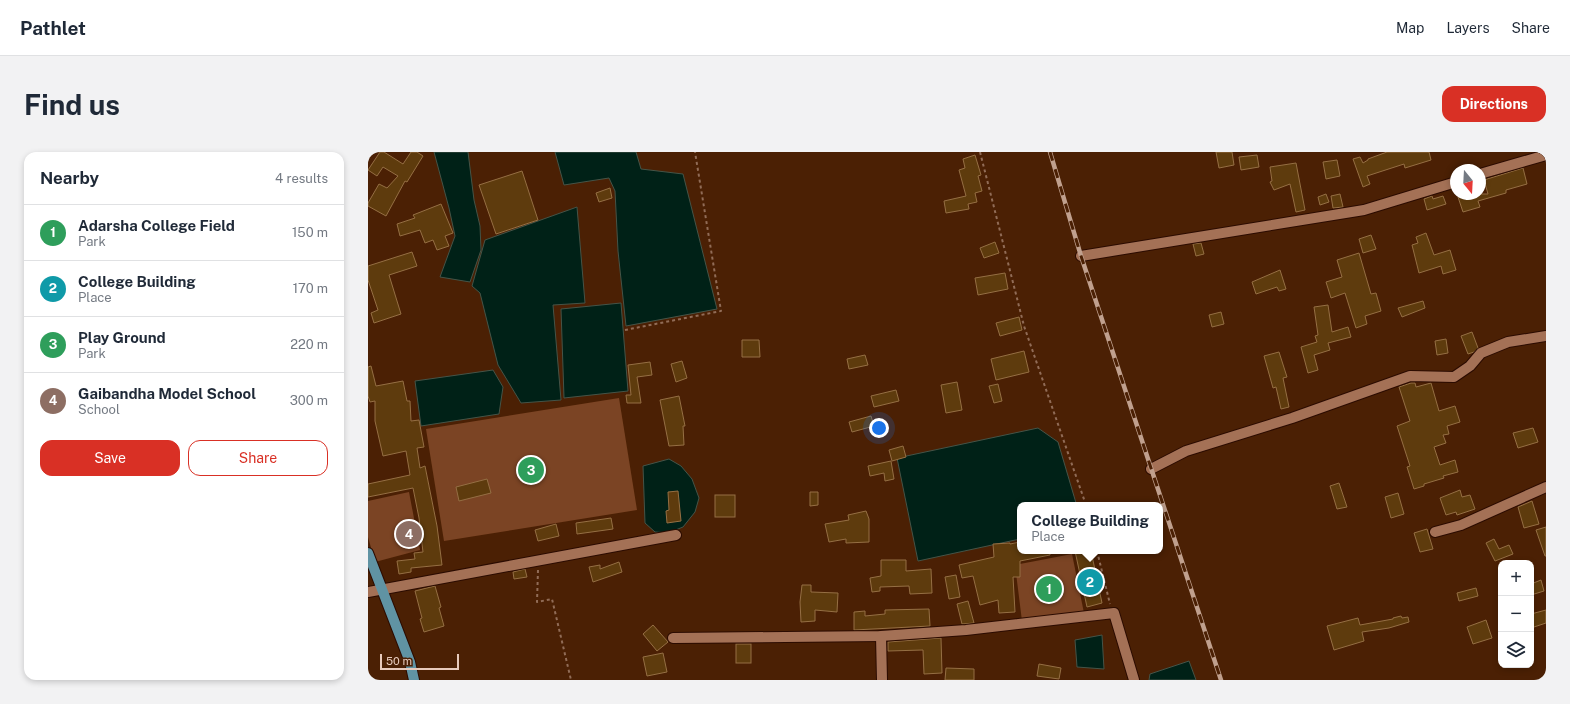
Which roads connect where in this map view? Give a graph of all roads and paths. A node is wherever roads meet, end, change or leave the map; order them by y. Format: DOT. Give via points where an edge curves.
graph roads {
  1 [pos="694,152"];
  2 [pos="980,152"];
  3 [pos="1546,155"];
  4 [pos="1486,172"];
  5 [pos="1450,184"];
  6 [pos="1081,256"];
  7 [pos="624,330"];
  8 [pos="1546,336"];
  9 [pos="1151,469"];
  10 [pos="1546,487"];
  11 [pos="1085,502"];
  12 [pos="1435,532"];
  13 [pos="676,535"];
  14 [pos="368,553"];
  15 [pos="1098,554"];
  16 [pos="539,561"];
  17 [pos="382,589"];
  18 [pos="368,593"];
  19 [pos="1114,613"];
  20 [pos="880,636"];
  21 [pos="674,638"];
  22 [pos="414,680"];
  23 [pos="570,680"];
  24 [pos="882,680"];
  25 [pos="1134,680"];
  1 -- 7 [label="path" via="721,311"];
  2 -- 11 [label="path" via="1024,326"];
  3 -- 4 [label="street"];
  5 -- 6 [label="street" via="1364,210"];
  8 -- 9 [label="street" via="1508,342 1481,353 1470,366 1454,377 1410,376 1292,418 1186,451"];
  10 -- 12 [label="street" via="1461,525"];
  13 -- 16 [label="street"];
  14 -- 17 [label="main road"];
  15 -- 19 [label="path"];
  16 -- 17 [label="street"];
  16 -- 23 [label="path" via="536,602 552,599"];
  17 -- 18 [label="street"];
  17 -- 22 [label="main road" via="410,662"];
  19 -- 20 [label="street" via="966,630"];
  19 -- 25 [label="street"];
  20 -- 21 [label="street"];
  20 -- 24 [label="street"];
}
